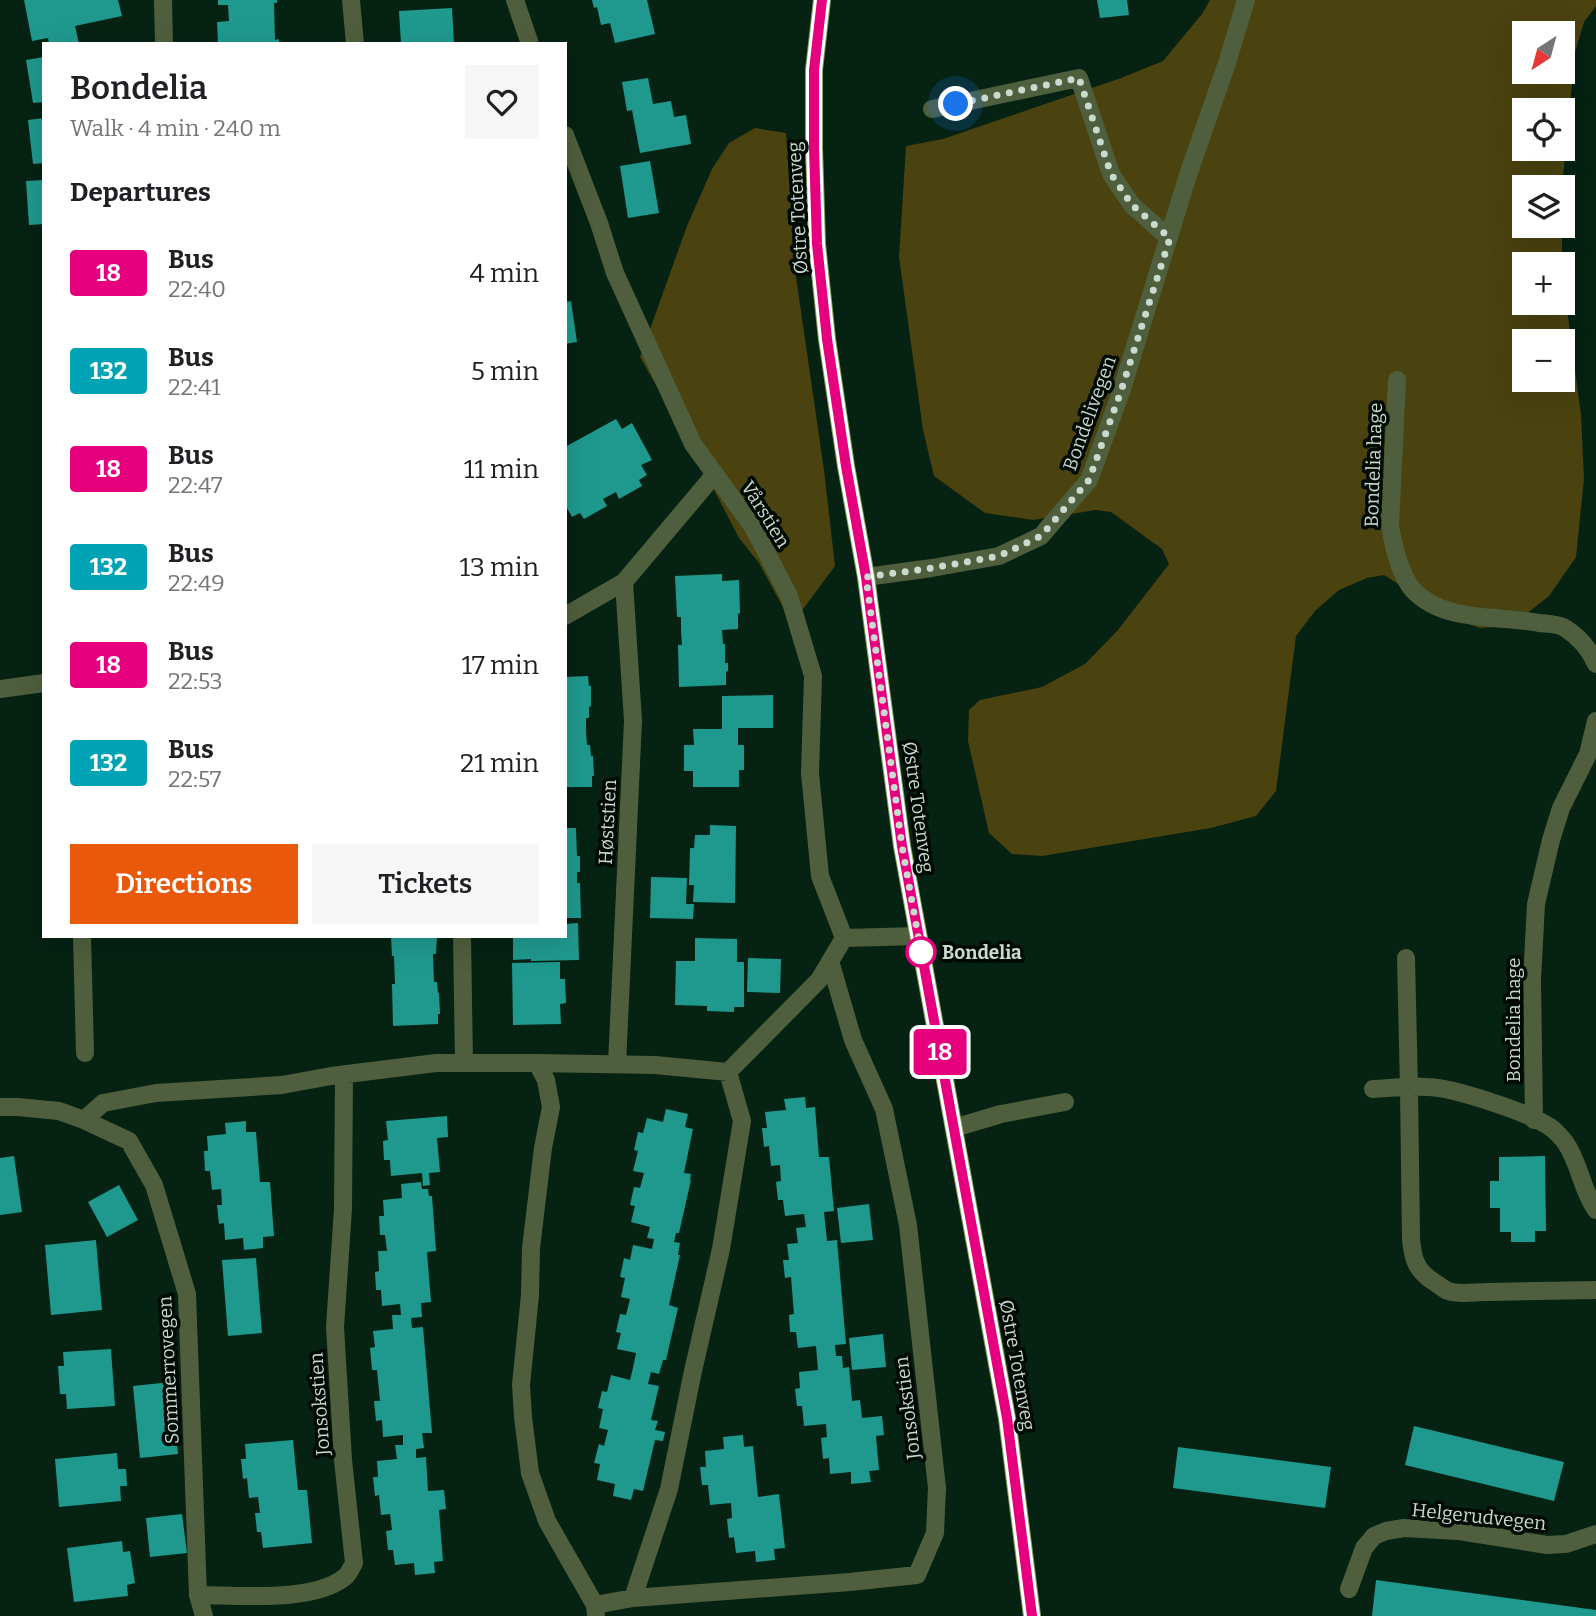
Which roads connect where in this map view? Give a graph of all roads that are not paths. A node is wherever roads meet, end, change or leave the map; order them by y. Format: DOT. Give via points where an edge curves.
graph roads {
  1 [pos="163,0"];
  2 [pos="351,0"];
  3 [pos="822,0"];
  4 [pos="1246,0"];
  5 [pos="514,4"];
  6 [pos="164,42"];
  7 [pos="355,42"];
  8 [pos="529,42"];
  9 [pos="932,109"];
  10 [pos="567,140"];
  11 [pos="1170,238"];
  12 [pos="1397,380"];
  13 [pos="715,474"];
  14 [pos="866,577"];
  15 [pos="624,582"];
  16 [pos="567,615"];
  17 [pos="1596,664"];
  18 [pos="42,683"];
  19 [pos="0,689"];
  20 [pos="1596,721"];
  21 [pos="918,936"];
  22 [pos="82,938"];
  23 [pos="462,938"];
  24 [pos="844,938"];
  25 [pos="1406,958"];
  26 [pos="830,961"];
  27 [pos="85,1054"];
  28 [pos="464,1063"];
  29 [pos="537,1063"];
  30 [pos="617,1064"];
  31 [pos="728,1072"];
  32 [pos="344,1075"];
  33 [pos="1409,1088"];
  34 [pos="1373,1089"];
  35 [pos="1065,1102"];
  36 [pos="0,1107"];
  37 [pos="84,1120"];
  38 [pos="1534,1120"];
  39 [pos="954,1128"];
  40 [pos="1596,1210"];
  41 [pos="1596,1290"];
  42 [pos="1596,1534"];
  43 [pos="1349,1589"];
  44 [pos="198,1595"];
  45 [pos="633,1598"];
  46 [pos="596,1610"];
  47 [pos="204,1616"];
  48 [pos="1032,1616"];
  1 -- 6 [label="street"];
  2 -- 7 [label="street"];
  3 -- 14 [label="main road, Østre Totenveg" via="814,70 817,244 827,339"];
  4 -- 11 [label="street, Bondelivegen"];
  5 -- 8 [label="street"];
  9 -- 11 [label="street" via="1079,78 1111,174 1132,205"];
  10 -- 13 [label="street, Vårstien" via="615,273 693,444"];
  11 -- 14 [label="street, Bondelivegen" via="1089,480 1041,536 999,556"];
  12 -- 17 [label="street, Bondelia hage" via="1390,525 1411,588 1448,612 1563,627 1586,646"];
  13 -- 15 [label="street"];
  13 -- 24 [label="street, Vårstien" via="753,527 789,596 813,676 810,773 820,877"];
  14 -- 21 [label="main road, Østre Totenveg"];
  15 -- 16 [label="street"];
  15 -- 30 [label="street, Høststien" via="633,721"];
  18 -- 19 [label="street"];
  20 -- 38 [label="street, Bondelia hage" via="1588,754 1561,808 1536,904"];
  21 -- 24 [label="street"];
  21 -- 39 [label="main road, Østre Totenveg"];
  22 -- 27 [label="street"];
  23 -- 28 [label="street"];
  24 -- 26 [label="street"];
  25 -- 33 [label="street"];
  26 -- 31 [label="street" via="819,980"];
  26 -- 45 [label="street, Jonsokstien" via="853,1040 884,1109 908,1225 937,1488 935,1533 917,1575"];
  28 -- 29 [label="street"];
  28 -- 32 [label="street"];
  29 -- 30 [label="street"];
  29 -- 46 [label="street, Jonsokstien" via="551,1107 531,1248 521,1385 523,1417 530,1474 547,1521"];
  30 -- 31 [label="street"];
  31 -- 45 [label="street" via="742,1121 721,1249 669,1489"];
  32 -- 37 [label="street" via="282,1085 156,1093 103,1103"];
  32 -- 44 [label="street, Jonsokstien" via="343,1209 335,1327 354,1563 347,1576 324,1590 284,1596"];
  33 -- 34 [label="street, Bondelia hage"];
  33 -- 38 [label="street, Bondelia hage" via="1450,1089"];
  33 -- 41 [label="street" via="1413,1259 1427,1278 1462,1293"];
  35 -- 39 [label="street"];
  36 -- 37 [label="street, Sommerrovegen" via="59,1111"];
  37 -- 44 [label="street, Sommerrovegen" via="129,1141 154,1185 187,1294"];
  38 -- 40 [label="street, Bondelia hage" via="1553,1129 1565,1142"];
  39 -- 48 [label="main road, Østre Totenveg" via="1007,1418"];
  42 -- 43 [label="street, Helgerudvegen" via="1547,1545 1459,1531 1386,1531 1364,1548"];
  44 -- 47 [label="street, Sommerrovegen"];
  45 -- 46 [label="street, Jonsokstien"];
}
